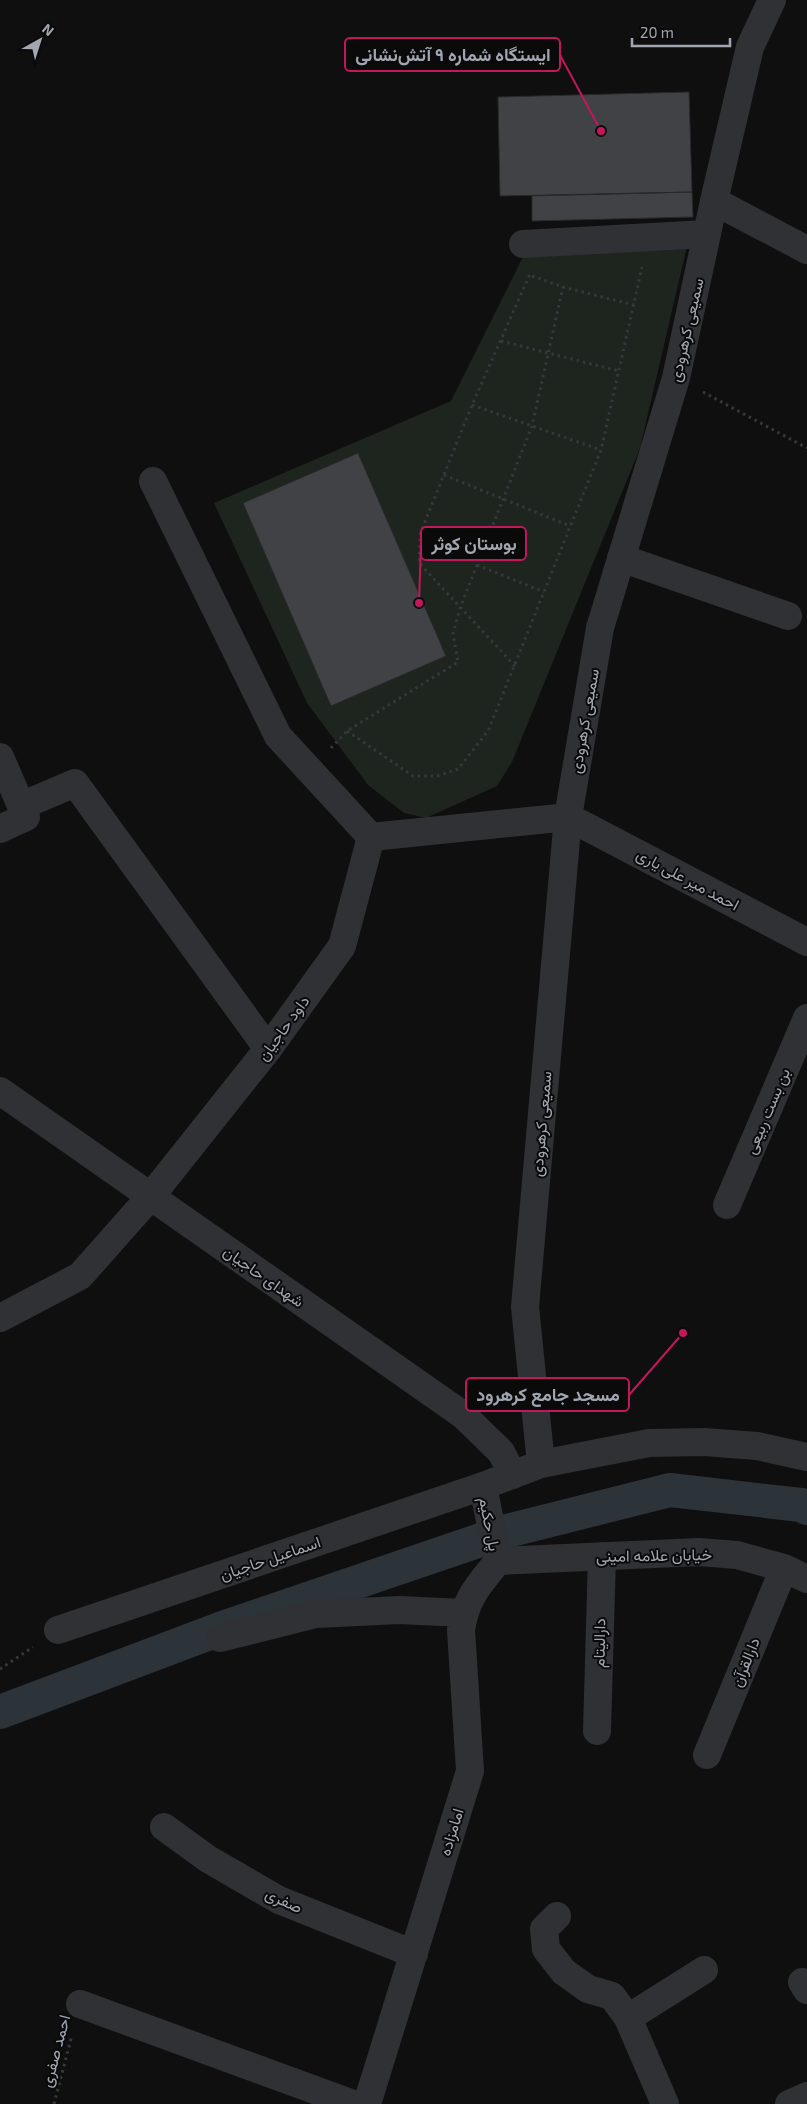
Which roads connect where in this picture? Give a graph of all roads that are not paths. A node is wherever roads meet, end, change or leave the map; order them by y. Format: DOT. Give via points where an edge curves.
graph roads {
  1 [pos="772,0"];
  2 [pos="714,201"];
  3 [pos="707,234"];
  4 [pos="533,244"];
  5 [pos="807,250"];
  6 [pos="153,481"];
  7 [pos="621,558"];
  8 [pos="788,616"];
  9 [pos="0,757"];
  10 [pos="22,806"];
  11 [pos="568,817"];
  12 [pos="0,830"];
  13 [pos="371,837"];
  14 [pos="807,942"];
  15 [pos="807,1018"];
  16 [pos="268,1049"];
  17 [pos="0,1091"];
  18 [pos="151,1196"];
  19 [pos="727,1204"];
  20 [pos="0,1318"];
  21 [pos="807,1457"];
  22 [pos="541,1464"];
  23 [pos="513,1475"];
  24 [pos="483,1486"];
  25 [pos="602,1556"];
  26 [pos="498,1561"];
  27 [pos="795,1574"];
  28 [pos="464,1613"];
  29 [pos="58,1630"];
  30 [pos="220,1638"];
  31 [pos="597,1731"];
  32 [pos="707,1755"];
  33 [pos="164,1827"];
  34 [pos="557,1916"];
  35 [pos="414,1954"];
  36 [pos="704,1970"];
  37 [pos="80,2004"];
  38 [pos="628,2018"];
  39 [pos="807,2096"];
  40 [pos="353,2104"];
  41 [pos="366,2104"];
  42 [pos="665,2104"];
  43 [pos="789,2104"];
  1 -- 2 [label="street, سمیعی کرهرودی" via="750,48"];
  2 -- 3 [label="street, سمیعی کرهرودی"];
  2 -- 5 [label="street"];
  3 -- 4 [label="street"];
  3 -- 7 [label="street, سمیعی کرهرودی" via="676,378"];
  6 -- 13 [label="street" via="278,736"];
  7 -- 8 [label="street"];
  7 -- 11 [label="street, سمیعی کرهرودی" via="600,628"];
  9 -- 10 [label="street"];
  10 -- 12 [label="street" via="26,817"];
  10 -- 16 [label="street" via="75,783"];
  11 -- 13 [label="street"];
  11 -- 14 [label="street, احمد میر علی یاری"];
  11 -- 22 [label="street, سمیعی کرهرودی" via="525,1307"];
  13 -- 16 [label="street, داود حاجیان" via="342,946"];
  15 -- 19 [label="street, بن بست ربیعی"];
  16 -- 18 [label="street, داود حاجیان"];
  17 -- 18 [label="street, شهدای حاجیان"];
  18 -- 20 [label="street, داود حاجیان" via="80,1276"];
  18 -- 23 [label="street, شهدای حاجیان" via="463,1415 501,1452"];
  21 -- 22 [label="street" via="756,1446 704,1442 649,1444"];
  22 -- 23 [label="street, اسماعیل حاجیان"];
  23 -- 24 [label="street, اسماعیل حاجیان"];
  24 -- 26 [label="street, پل حکیم"];
  24 -- 29 [label="street, اسماعیل حاجیان"];
  25 -- 26 [label="street, خیابان علامه امینی"];
  25 -- 27 [label="street, خیابان علامه امینی" via="699,1552 737,1555"];
  25 -- 31 [label="street, دارالیتام"];
  26 -- 28 [label="street, امامزاده" via="471,1595"];
  27 -- 32 [label="street, دارالقرآن"];
  28 -- 30 [label="street" via="399,1610 316,1614"];
  28 -- 35 [label="street, امامزاده" via="461,1630 470,1771"];
  33 -- 35 [label="street, صفری" via="208,1859 279,1900"];
  34 -- 38 [label="street" via="544,1929 546,1949 564,1972 588,1989 612,1996"];
  35 -- 41 [label="street, امامزاده"];
  36 -- 38 [label="street"];
  37 -- 40 [label="street"];
  38 -- 42 [label="street"];
  39 -- 43 [label="street"];
}
